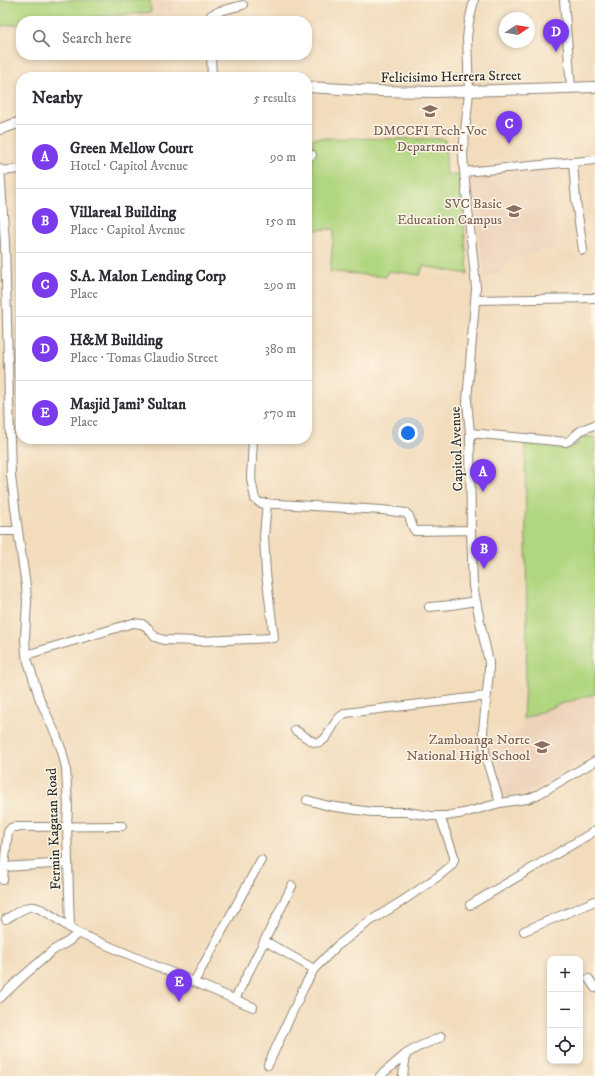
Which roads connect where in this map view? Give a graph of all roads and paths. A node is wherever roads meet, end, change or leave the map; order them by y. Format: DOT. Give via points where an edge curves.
graph roads {
  1 [pos="474,0"];
  2 [pos="564,0"];
  3 [pos="243,5"];
  4 [pos="211,16"];
  5 [pos="211,60"];
  6 [pos="212,72"];
  7 [pos="595,87"];
  8 [pos="312,88"];
  9 [pos="571,88"];
  10 [pos="469,92"];
  11 [pos="16,123"];
  12 [pos="0,128"];
  13 [pos="595,160"];
  14 [pos="573,162"];
  15 [pos="16,169"];
  16 [pos="0,170"];
  17 [pos="464,172"];
  18 [pos="5,243"];
  19 [pos="583,250"];
  20 [pos="0,255"];
  21 [pos="595,298"];
  22 [pos="475,300"];
  23 [pos="595,425"];
  24 [pos="470,433"];
  25 [pos="253,444"];
  26 [pos="267,503"];
  27 [pos="471,530"];
  28 [pos="18,531"];
  29 [pos="0,532"];
  30 [pos="475,601"];
  31 [pos="429,607"];
  32 [pos="26,655"];
  33 [pos="487,696"];
  34 [pos="295,730"];
  35 [pos="595,761"];
  36 [pos="307,800"];
  37 [pos="500,803"];
  38 [pos="440,816"];
  39 [pos="67,826"];
  40 [pos="122,826"];
  41 [pos="595,831"];
  42 [pos="261,860"];
  43 [pos="68,863"];
  44 [pos="4,867"];
  45 [pos="3,880"];
  46 [pos="292,886"];
  47 [pos="595,901"];
  48 [pos="470,905"];
  49 [pos="6,919"];
  50 [pos="70,928"];
  51 [pos="524,931"];
  52 [pos="78,933"];
  53 [pos="265,941"];
  54 [pos="314,969"];
  55 [pos="589,979"];
  56 [pos="194,982"];
  57 [pos="595,988"];
  58 [pos="0,998"];
  59 [pos="235,999"];
  60 [pos="253,1007"];
  61 [pos="441,1037"];
  62 [pos="406,1054"];
  63 [pos="268,1065"];
  64 [pos="380,1076"];
  65 [pos="403,1076"];
  1 -- 10 [label="street, Capitol Avenue" via="467,38"];
  2 -- 9 [label="street"];
  3 -- 4 [label="street"];
  5 -- 6 [label="street"];
  7 -- 9 [label="street, Felicisimo Herrera Street"];
  8 -- 10 [label="street, Felicisimo Herrera Street"];
  9 -- 10 [label="street, Felicisimo Herrera Street"];
  10 -- 17 [label="street, Capitol Avenue" via="463,153"];
  11 -- 12 [label="street"];
  13 -- 14 [label="street"];
  14 -- 17 [label="street"];
  14 -- 19 [label="street"];
  15 -- 16 [label="street"];
  16 -- 18 [label="street, Fermin Kagatan Road"];
  17 -- 22 [label="street, Capitol Avenue" via="475,276"];
  18 -- 20 [label="street"];
  18 -- 28 [label="street, Fermin Kagatan Road" via="11,476"];
  21 -- 22 [label="street"];
  22 -- 24 [label="street, Capitol Avenue" via="467,401"];
  23 -- 24 [label="street" via="566,442"];
  24 -- 27 [label="street, Capitol Avenue"];
  25 -- 26 [label="street" via="253,492 255,499 260,503"];
  26 -- 27 [label="street" via="406,513 416,531"];
  26 -- 32 [label="street" via="264,536 274,638 164,640 155,637 142,624 133,623"];
  27 -- 30 [label="street, Capitol Avenue"];
  28 -- 29 [label="street"];
  28 -- 32 [label="street, Fermin Kagatan Road" via="27,601"];
  30 -- 31 [label="street"];
  30 -- 33 [label="street, Capitol Avenue" via="489,662"];
  32 -- 39 [label="street, Fermin Kagatan Road" via="40,700 62,751 66,768"];
  33 -- 34 [label="street" via="346,714 337,719 323,741 315,743"];
  33 -- 37 [label="street, Capitol Avenue" via="483,739"];
  35 -- 37 [label="street" via="537,795"];
  36 -- 38 [label="street" via="372,812 407,812"];
  37 -- 38 [label="street" via="452,816"];
  38 -- 54 [label="street" via="454,856 452,865 404,900 367,922"];
  39 -- 40 [label="street"];
  39 -- 43 [label="street, Fermin Kagatan Road"];
  39 -- 44 [label="street" via="11,828 8,832"];
  41 -- 48 [label="street"];
  42 -- 56 [label="street"];
  43 -- 44 [label="street"];
  43 -- 50 [label="street, Fermin Kagatan Road"];
  44 -- 45 [label="street"];
  46 -- 53 [label="street"];
  47 -- 51 [label="street"];
  49 -- 50 [label="street" via="35,906"];
  50 -- 52 [label="street"];
  52 -- 56 [label="street"];
  52 -- 58 [label="street" via="52,951"];
  53 -- 54 [label="street"];
  53 -- 59 [label="street"];
  54 -- 63 [label="street"];
  55 -- 57 [label="street"];
  56 -- 59 [label="street"];
  59 -- 60 [label="street"];
  61 -- 62 [label="street"];
  62 -- 64 [label="street"];
  62 -- 65 [label="street"];
}
